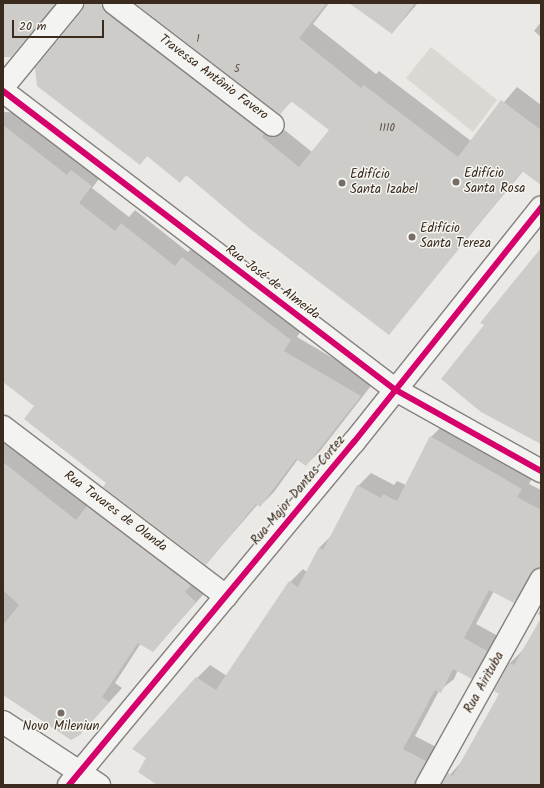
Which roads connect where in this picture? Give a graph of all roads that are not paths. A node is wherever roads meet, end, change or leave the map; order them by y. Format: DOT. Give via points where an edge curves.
graph roads {
  1 [pos="72,3"];
  2 [pos="114,3"];
  3 [pos="3,88"];
  4 [pos="3,91"];
  5 [pos="273,125"];
  6 [pos="541,208"];
  7 [pos="396,390"];
  8 [pos="3,427"];
  9 [pos="541,471"];
  10 [pos="541,580"];
  11 [pos="226,596"];
  12 [pos="3,722"];
  13 [pos="75,779"];
  14 [pos="99,785"];
  15 [pos="427,785"];
  1 -- 3 [label="street"];
  2 -- 5 [label="street, Travessa Antônio Favero"];
  4 -- 7 [label="street, Rua José de Almeida"];
  6 -- 7 [label="street, Rua Major Dantas Cortez"];
  7 -- 9 [label="street, Rua José de Almeida"];
  7 -- 11 [label="street, Rua Major Dantas Cortez"];
  8 -- 11 [label="street, Rua Tavares de Olanda"];
  10 -- 15 [label="street, Rua Airituba"];
  11 -- 13 [label="street, Rua Major Dantas Cortez"];
  12 -- 13 [label="street"];
  13 -- 14 [label="street"];
}
